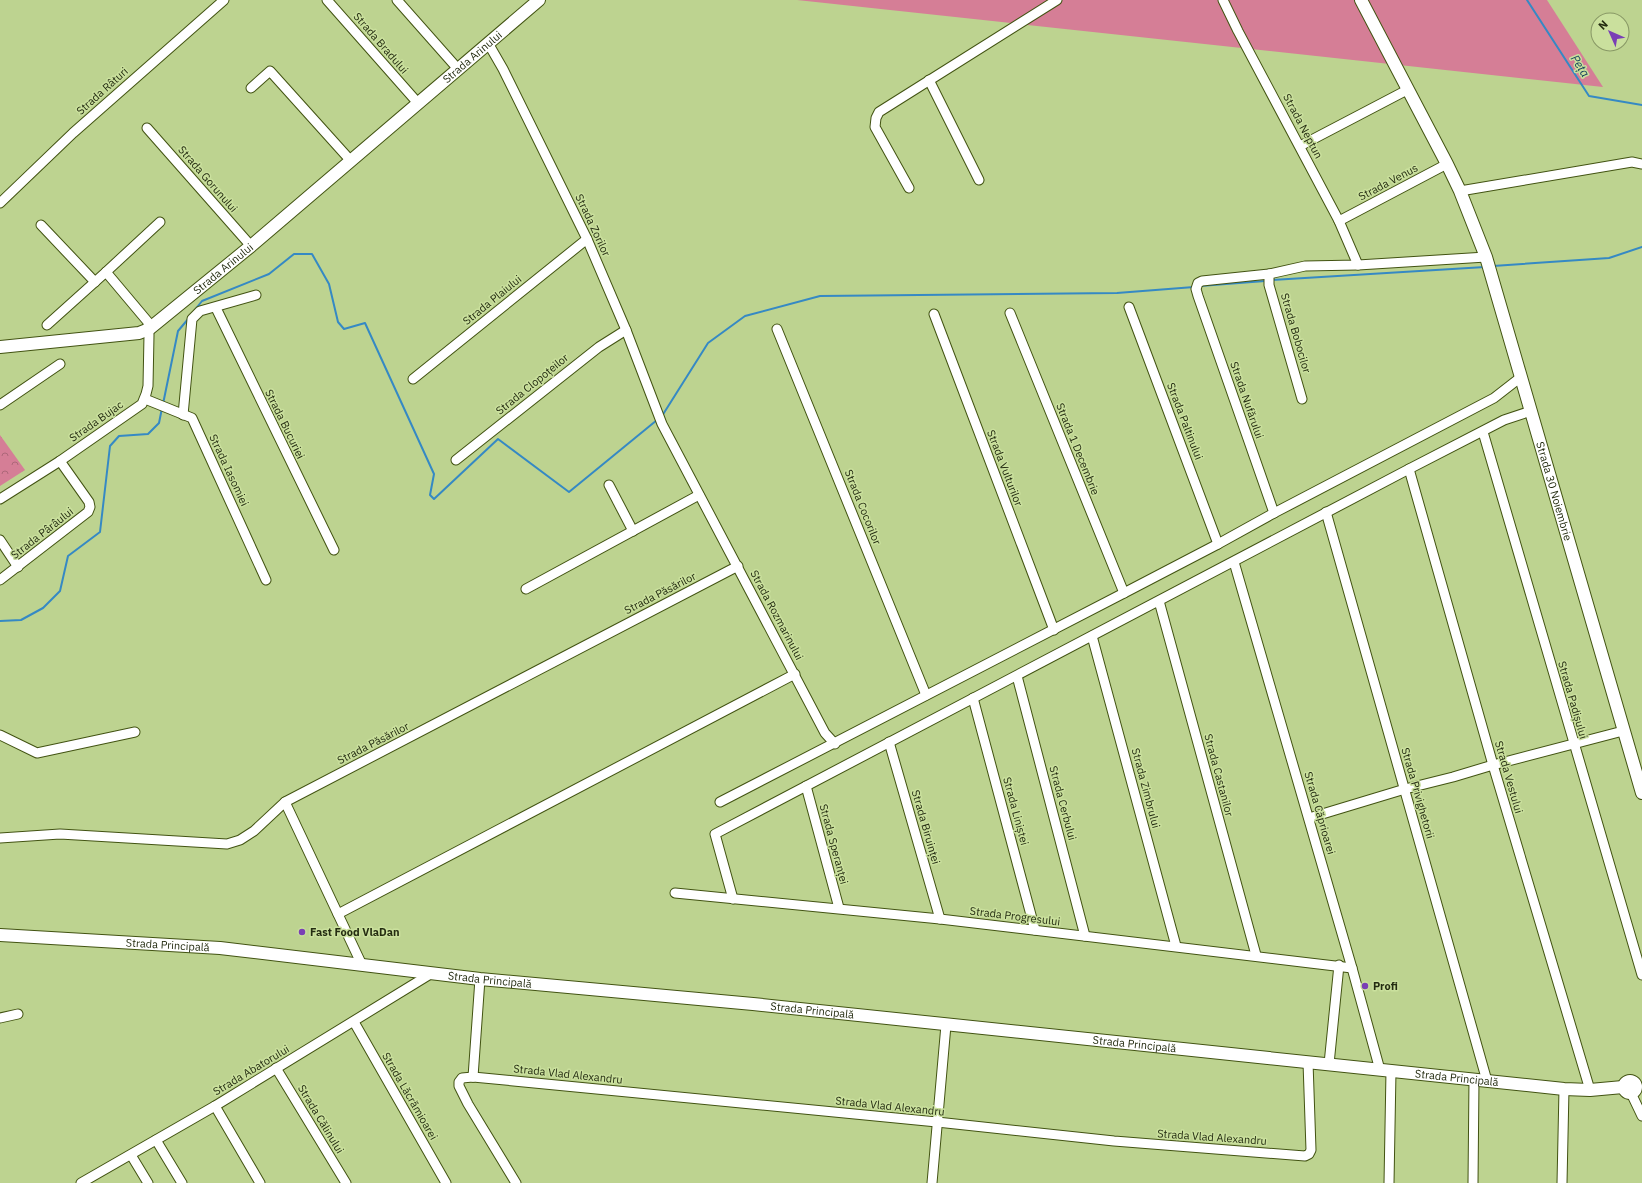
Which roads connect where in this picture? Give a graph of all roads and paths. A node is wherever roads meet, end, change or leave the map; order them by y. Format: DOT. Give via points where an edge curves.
graph roads {
  1 [pos="224,0"];
  2 [pos="327,0"];
  3 [pos="397,0"];
  4 [pos="539,0"];
  5 [pos="1057,0"];
  6 [pos="1223,0"];
  7 [pos="1361,0"];
  8 [pos="488,42"];
  9 [pos="458,69"];
  10 [pos="929,80"];
  11 [pos="252,88"];
  12 [pos="1407,90"];
  13 [pos="417,102"];
  14 [pos="147,128"];
  15 [pos="1300,146"];
  16 [pos="351,161"];
  17 [pos="1447,164"];
  18 [pos="1642,164"];
  19 [pos="979,180"];
  20 [pos="909,188"];
  21 [pos="1460,191"];
  22 [pos="0,204"];
  23 [pos="1340,221"];
  24 [pos="160,222"];
  25 [pos="41,225"];
  26 [pos="587,239"];
  27 [pos="251,246"];
  28 [pos="1486,257"];
  29 [pos="1358,265"];
  30 [pos="106,272"];
  31 [pos="1269,274"];
  32 [pos="95,282"];
  33 [pos="256,295"];
  34 [pos="1129,307"];
  35 [pos="216,308"];
  36 [pos="1010,313"];
  37 [pos="934,314"];
  38 [pos="47,325"];
  39 [pos="149,329"];
  40 [pos="777,329"];
  41 [pos="626,330"];
  42 [pos="0,348"];
  43 [pos="60,364"];
  44 [pos="1521,377"];
  45 [pos="413,379"];
  46 [pos="145,399"];
  47 [pos="1302,399"];
  48 [pos="0,405"];
  49 [pos="1531,411"];
  50 [pos="183,415"];
  51 [pos="662,424"];
  52 [pos="1483,432"];
  53 [pos="456,460"];
  54 [pos="60,461"];
  55 [pos="1408,470"];
  56 [pos="609,485"];
  57 [pos="699,495"];
  58 [pos="0,498"];
  59 [pos="1274,512"];
  60 [pos="1326,512"];
  61 [pos="633,531"];
  62 [pos="0,540"];
  63 [pos="1218,544"];
  64 [pos="334,550"];
  65 [pos="1234,562"];
  66 [pos="18,566"];
  67 [pos="738,566"];
  68 [pos="0,580"];
  69 [pos="266,580"];
  70 [pos="526,589"];
  71 [pos="1124,593"];
  72 [pos="1158,602"];
  73 [pos="1054,630"];
  74 [pos="1092,636"];
  75 [pos="795,674"];
  76 [pos="1017,676"];
  77 [pos="926,695"];
  78 [pos="974,698"];
  79 [pos="1623,730"];
  80 [pos="135,732"];
  81 [pos="0,735"];
  82 [pos="889,742"];
  83 [pos="1573,743"];
  84 [pos="835,744"];
  85 [pos="1493,765"];
  86 [pos="806,786"];
  87 [pos="1405,789"];
  88 [pos="1642,794"];
  89 [pos="284,802"];
  90 [pos="720,802"];
  91 [pos="1309,818"];
  92 [pos="0,838"];
  93 [pos="675,893"];
  94 [pos="733,899"];
  95 [pos="839,908"];
  96 [pos="338,914"];
  97 [pos="940,919"];
  98 [pos="1035,930"];
  99 [pos="0,935"];
  100 [pos="1085,936"];
  101 [pos="1176,946"];
  102 [pos="1256,955"];
  103 [pos="362,965"];
  104 [pos="1339,965"];
  105 [pos="1352,968"];
  106 [pos="432,973"];
  107 [pos="1642,975"];
  108 [pos="480,979"];
  109 [pos="18,1014"];
  110 [pos="0,1018"];
  111 [pos="354,1022"];
  112 [pos="946,1025"];
  113 [pos="1308,1062"];
  114 [pos="1329,1064"];
  115 [pos="276,1068"];
  116 [pos="1386,1071"];
  117 [pos="473,1077"];
  118 [pos="1474,1079"];
  119 [pos="1487,1081"];
  120 [pos="1633,1087"];
  121 [pos="1564,1089"];
  122 [pos="1590,1090"];
  123 [pos="214,1106"];
  124 [pos="1642,1116"];
  125 [pos="937,1122"];
  126 [pos="156,1140"];
  127 [pos="131,1155"];
  128 [pos="81,1183"];
  129 [pos="148,1183"];
  130 [pos="182,1183"];
  131 [pos="260,1183"];
  132 [pos="346,1183"];
  133 [pos="446,1183"];
  134 [pos="516,1183"];
  135 [pos="932,1183"];
  136 [pos="1389,1183"];
  137 [pos="1473,1183"];
  138 [pos="1562,1183"];
  1 -- 22 [label="street, Strada Râturi" via="73,133"];
  2 -- 13 [label="street, Strada Bradului"];
  3 -- 9 [label="street"];
  4 -- 8 [label="main road, Strada Arinului"];
  5 -- 10 [label="street"];
  6 -- 15 [label="street, Strada Neptun"];
  7 -- 12 [label="main road, Strada 30 Noiembrie"];
  8 -- 9 [label="main road, Strada Arinului"];
  8 -- 26 [label="street, Strada Zorilor"];
  9 -- 13 [label="main road, Strada Arinului"];
  10 -- 19 [label="street"];
  10 -- 20 [label="street" via="878,112 875,123"];
  11 -- 16 [label="street" via="270,71"];
  12 -- 15 [label="street"];
  12 -- 17 [label="main road, Strada 30 Noiembrie"];
  13 -- 16 [label="main road, Strada Arinului"];
  14 -- 27 [label="street, Strada Gorunului"];
  15 -- 23 [label="street, Strada Neptun"];
  16 -- 27 [label="main road, Strada Arinului"];
  17 -- 21 [label="main road, Strada 30 Noiembrie"];
  17 -- 23 [label="street, Strada Venus"];
  18 -- 21 [label="street" via="1632,162"];
  21 -- 28 [label="main road, Strada 30 Noiembrie"];
  23 -- 29 [label="street, Strada Neptun"];
  24 -- 30 [label="street"];
  25 -- 32 [label="street"];
  26 -- 41 [label="street, Strada Zorilor"];
  26 -- 45 [label="street, Strada Plaiului"];
  27 -- 39 [label="main road, Strada Arinului"];
  28 -- 29 [label="street"];
  28 -- 44 [label="main road, Strada 30 Noiembrie"];
  29 -- 31 [label="street" via="1305,266"];
  30 -- 32 [label="street"];
  30 -- 39 [label="street" via="146,318"];
  31 -- 47 [label="street, Strada Bobocilor" via="1269,285"];
  31 -- 59 [label="street, Strada Nufărului" via="1202,281 1197,290"];
  32 -- 38 [label="street"];
  33 -- 35 [label="street"];
  34 -- 63 [label="street, Strada Paltinului"];
  35 -- 50 [label="street" via="200,311 192,320"];
  35 -- 64 [label="street, Strada Bucuriei"];
  36 -- 71 [label="street, Strada 1 Decembrie"];
  37 -- 73 [label="street, Strada Vulturilor"];
  39 -- 42 [label="main road" via="139,333"];
  39 -- 46 [label="street" via="148,386"];
  40 -- 77 [label="street, Strada Cocorilor"];
  41 -- 51 [label="street, Strada Zorilor"];
  41 -- 53 [label="street, Strada Clopoțeilor" via="599,347"];
  43 -- 48 [label="street"];
  44 -- 49 [label="main road, Strada 30 Noiembrie"];
  44 -- 59 [label="street" via="1494,398"];
  46 -- 50 [label="street, Strada Iasomiei"];
  46 -- 54 [label="street, Strada Bujac" via="142,404"];
  49 -- 52 [label="street" via="1504,420"];
  49 -- 79 [label="main road, Strada 30 Noiembrie"];
  50 -- 69 [label="street, Strada Iasomiei" via="192,418"];
  51 -- 57 [label="street, Strada Rozmarinului"];
  52 -- 55 [label="street"];
  52 -- 83 [label="street, Strada Padișului"];
  54 -- 58 [label="street, Strada Bujac"];
  54 -- 66 [label="street, Strada Pârâului" via="90,507 84,515"];
  55 -- 60 [label="street"];
  55 -- 85 [label="street, Strada Vestului"];
  56 -- 61 [label="street"];
  57 -- 61 [label="street"];
  57 -- 67 [label="street, Strada Rozmarinului"];
  59 -- 63 [label="street"];
  60 -- 65 [label="street"];
  60 -- 87 [label="street, Strada Privighetorii"];
  61 -- 70 [label="street"];
  62 -- 66 [label="street"];
  63 -- 71 [label="street"];
  65 -- 72 [label="street"];
  65 -- 91 [label="street, Strada Căprioarei"];
  66 -- 68 [label="street, Strada Pârâului"];
  67 -- 75 [label="street, Strada Rozmarinului"];
  67 -- 89 [label="street, Strada Păsărilor"];
  71 -- 73 [label="street"];
  72 -- 74 [label="street"];
  72 -- 102 [label="street, Strada Castanilor"];
  73 -- 77 [label="street"];
  74 -- 76 [label="street"];
  74 -- 101 [label="street, Strada Zimbrului"];
  75 -- 84 [label="street, Strada Rozmarinului" via="825,733"];
  75 -- 96 [label="street"];
  76 -- 78 [label="street"];
  76 -- 100 [label="street, Strada Cerbului"];
  77 -- 84 [label="street"];
  78 -- 82 [label="street"];
  78 -- 98 [label="street, Strada Liniștei"];
  79 -- 83 [label="street"];
  79 -- 88 [label="main road, Strada 30 Noiembrie"];
  80 -- 81 [label="street" via="37,753"];
  82 -- 86 [label="street"];
  82 -- 97 [label="street, Strada Biruinței"];
  83 -- 85 [label="street"];
  83 -- 107 [label="street, Strada Padișului"];
  84 -- 90 [label="street"];
  85 -- 87 [label="street"];
  85 -- 122 [label="street, Strada Vestului"];
  86 -- 94 [label="street" via="715,834"];
  86 -- 95 [label="street, Strada Speranței"];
  87 -- 91 [label="street"];
  87 -- 119 [label="street, Strada Privighetorii"];
  89 -- 92 [label="street, Strada Păsărilor" via="254,831 240,840 227,844 60,834"];
  89 -- 96 [label="street"];
  91 -- 105 [label="street, Strada Căprioarei"];
  93 -- 94 [label="street, Strada Progresului"];
  94 -- 95 [label="street, Strada Progresului"];
  95 -- 97 [label="street, Strada Progresului"];
  96 -- 103 [label="street"];
  97 -- 98 [label="street, Strada Progresului"];
  98 -- 100 [label="street, Strada Progresului"];
  99 -- 103 [label="main road, Strada Principală" via="182,945"];
  100 -- 101 [label="street, Strada Progresului"];
  101 -- 102 [label="street, Strada Progresului"];
  102 -- 104 [label="street, Strada Progresului"];
  103 -- 106 [label="main road, Strada Principală"];
  104 -- 105 [label="street, Strada Progresului"];
  104 -- 114 [label="street"];
  105 -- 116 [label="street, Strada Căprioarei"];
  106 -- 108 [label="main road, Strada Principală"];
  106 -- 111 [label="street, Strada Abatorului"];
  108 -- 112 [label="main road, Strada Principală"];
  108 -- 117 [label="street"];
  109 -- 110 [label="street"];
  111 -- 115 [label="street, Strada Abatorului"];
  111 -- 133 [label="street, Strada Lăcrămioarei"];
  112 -- 113 [label="main road, Strada Principală"];
  112 -- 125 [label="street"];
  113 -- 114 [label="main road, Strada Principală"];
  113 -- 125 [label="street, Strada Vlad Alexandru" via="1311,1150 1305,1156 1114,1141"];
  114 -- 116 [label="main road, Strada Principală"];
  115 -- 123 [label="street, Strada Abatorului"];
  115 -- 132 [label="street, Strada Călinului"];
  116 -- 118 [label="main road, Strada Principală"];
  116 -- 136 [label="street, Strada Căprioarei"];
  117 -- 125 [label="street, Strada Vlad Alexandru"];
  117 -- 134 [label="street" via="462,1078 459,1086"];
  118 -- 119 [label="main road, Strada Principală"];
  118 -- 137 [label="street"];
  119 -- 121 [label="main road, Strada Principală"];
  120 -- 122 [label="main road, Strada Principală"];
  120 -- 124 [label="street"];
  121 -- 122 [label="main road, Strada Principală"];
  121 -- 138 [label="street"];
  123 -- 126 [label="street, Strada Abatorului"];
  123 -- 131 [label="street"];
  125 -- 135 [label="street"];
  126 -- 127 [label="street, Strada Abatorului"];
  126 -- 130 [label="street"];
  127 -- 128 [label="street, Strada Abatorului"];
  127 -- 129 [label="street"];
}
